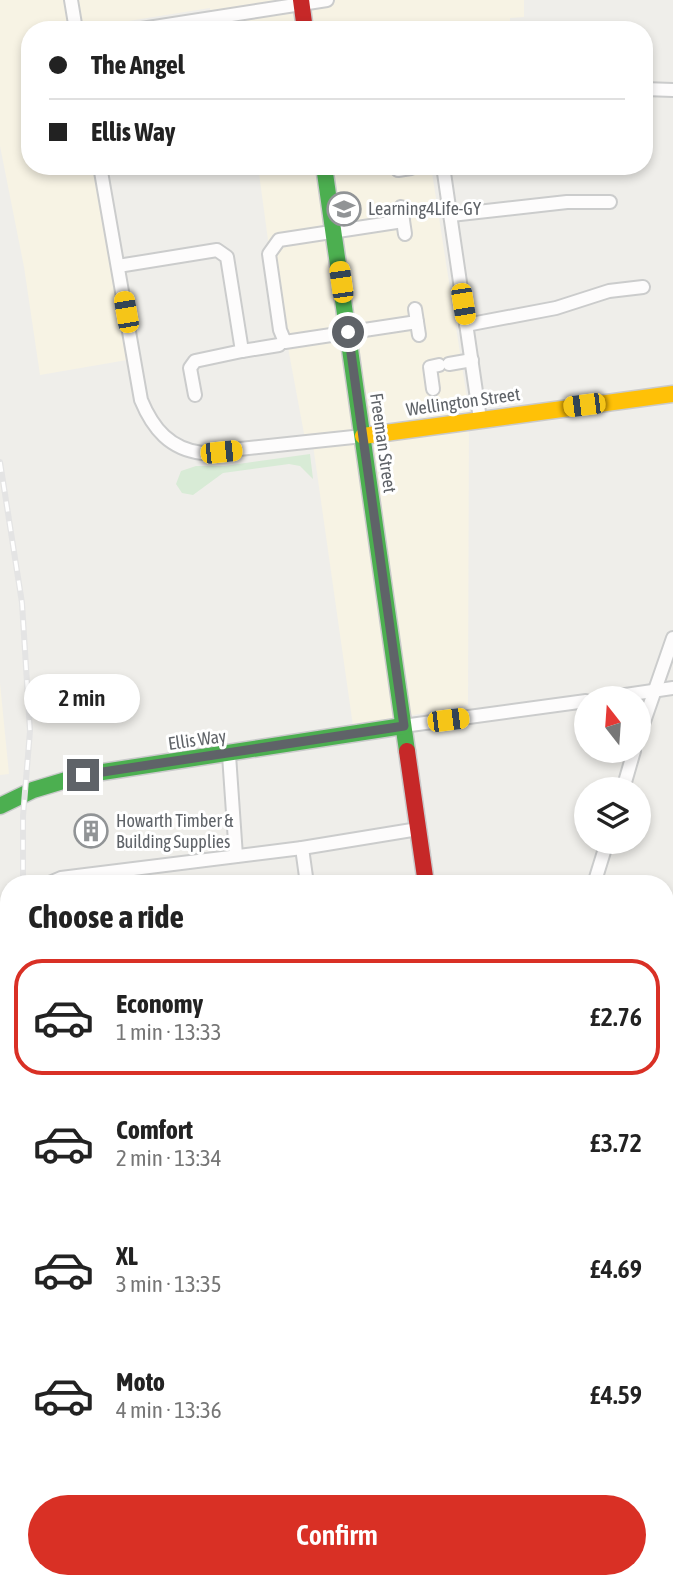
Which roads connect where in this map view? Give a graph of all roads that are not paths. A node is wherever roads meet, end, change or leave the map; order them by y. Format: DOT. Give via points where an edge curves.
graph roads {
  1 [pos="71,0"];
  2 [pos="327,0"];
  3 [pos="302,2"];
  4 [pos="74,21"];
  5 [pos="189,21"];
  6 [pos="304,21"];
  7 [pos="653,89"];
  8 [pos="673,90"];
  9 [pos="102,175"];
  10 [pos="325,175"];
  11 [pos="444,175"];
  12 [pos="610,202"];
  13 [pos="451,215"];
  14 [pos="403,221"];
  15 [pos="333,232"];
  16 [pos="118,266"];
  17 [pos="643,287"];
  18 [pos="417,322"];
  19 [pos="466,325"];
  20 [pos="348,332"];
  21 [pos="285,344"];
  22 [pos="242,351"];
  23 [pos="472,360"];
  24 [pos="433,389"];
  25 [pos="673,394"];
  26 [pos="195,395"];
  27 [pos="480,419"];
  28 [pos="363,436"];
  29 [pos="673,638"];
  30 [pos="673,688"];
  31 [pos="651,691"];
  32 [pos="654,691"];
  33 [pos="651,700"];
  34 [pos="574,703"];
  35 [pos="404,726"];
  36 [pos="229,755"];
  37 [pos="0,806"];
  38 [pos="418,829"];
  39 [pos="302,848"];
  40 [pos="603,854"];
  41 [pos="236,856"];
  42 [pos="99,875"];
  43 [pos="306,875"];
  44 [pos="425,875"];
  45 [pos="597,875"];
  1 -- 4 [label="street"];
  2 -- 3 [label="street"];
  3 -- 5 [label="street"];
  3 -- 6 [label="main road"];
  7 -- 8 [label="street"];
  9 -- 16 [label="street"];
  10 -- 15 [label="main road, Freeman Street"];
  11 -- 13 [label="street"];
  12 -- 13 [label="street" via="567,202"];
  13 -- 19 [label="street"];
  14 -- 15 [label="street"];
  15 -- 20 [label="main road, Freeman Street"];
  15 -- 21 [label="street" via="279,240 269,254"];
  16 -- 22 [label="street" via="222,252 229,266"];
  16 -- 28 [label="street, Wellington Street" via="141,400 155,426 176,447 221,452"];
  17 -- 19 [label="street"];
  18 -- 20 [label="street"];
  19 -- 23 [label="street"];
  20 -- 21 [label="street"];
  20 -- 28 [label="main road, Freeman Street"];
  21 -- 22 [label="street"];
  22 -- 26 [label="street" via="195,361 190,368"];
  23 -- 24 [label="street" via="437,364"];
  23 -- 27 [label="street"];
  25 -- 27 [label="main road, Wellington Street"];
  27 -- 28 [label="main road, Wellington Street"];
  28 -- 35 [label="main road, Freeman Street"];
  29 -- 32 [label="street"];
  30 -- 32 [label="street"];
  31 -- 32 [label="street"];
  32 -- 33 [label="street"];
  34 -- 35 [label="street"];
  35 -- 36 [label="main road, Ellis Way"];
  35 -- 38 [label="main road, Freeman Street"];
  36 -- 37 [label="main road, Ellis Way" via="83,775"];
  36 -- 41 [label="street"];
  38 -- 39 [label="street"];
  38 -- 44 [label="main road, Freeman Street"];
  39 -- 41 [label="street"];
  39 -- 43 [label="street"];
  40 -- 45 [label="street"];
  41 -- 42 [label="street"];
}
